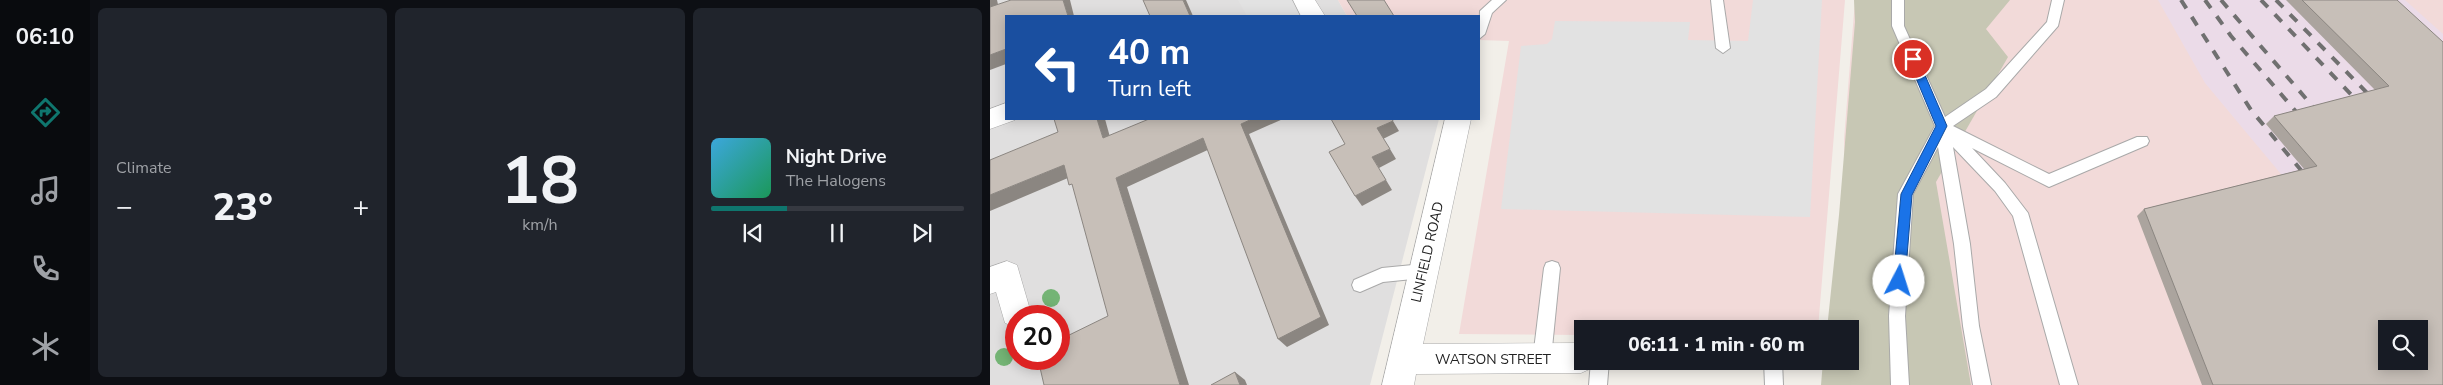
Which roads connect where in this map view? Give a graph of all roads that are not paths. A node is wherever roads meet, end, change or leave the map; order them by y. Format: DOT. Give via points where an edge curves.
graph roads {
  1 [pos="1304,0"];
  2 [pos="1500,0"];
  3 [pos="1717,0"];
  4 [pos="1898,0"];
  5 [pos="2058,0"];
  6 [pos="1312,15"];
  7 [pos="1480,31"];
  8 [pos="1723,48"];
  9 [pos="1005,113"];
  10 [pos="990,119"];
  11 [pos="1458,120"];
  12 [pos="1942,126"];
  13 [pos="2142,140"];
  14 [pos="1552,268"];
  15 [pos="1422,271"];
  16 [pos="990,281"];
  17 [pos="1360,285"];
  18 [pos="1014,305"];
  19 [pos="1542,358"];
  20 [pos="1574,359"];
  21 [pos="1592,370"];
  22 [pos="1773,370"];
  23 [pos="1401,372"];
  24 [pos="1598,385"];
  25 [pos="1774,385"];
  26 [pos="1900,385"];
  27 [pos="1982,385"];
  28 [pos="2069,385"];
  1 -- 6 [label="street"];
  2 -- 7 [label="lane" via="1486,10"];
  3 -- 8 [label="lane"];
  4 -- 12 [label="lane" via="1898,26"];
  5 -- 12 [label="lane" via="2052,23 1991,93"];
  9 -- 10 [label="street"];
  11 -- 15 [label="street, LINFIELD ROAD"];
  12 -- 13 [label="lane" via="2049,181"];
  12 -- 26 [label="lane" via="1906,194 1897,316"];
  12 -- 27 [label="lane"];
  12 -- 28 [label="lane" via="2020,213"];
  14 -- 19 [label="lane"];
  15 -- 17 [label="lane" via="1382,275"];
  15 -- 23 [label="street, LINFIELD ROAD"];
  16 -- 18 [label="street" via="1006,274"];
  19 -- 20 [label="street, WATSON STREET"];
  19 -- 23 [label="street, WATSON STREET"];
  21 -- 24 [label="lane"];
  22 -- 25 [label="lane"];
}
